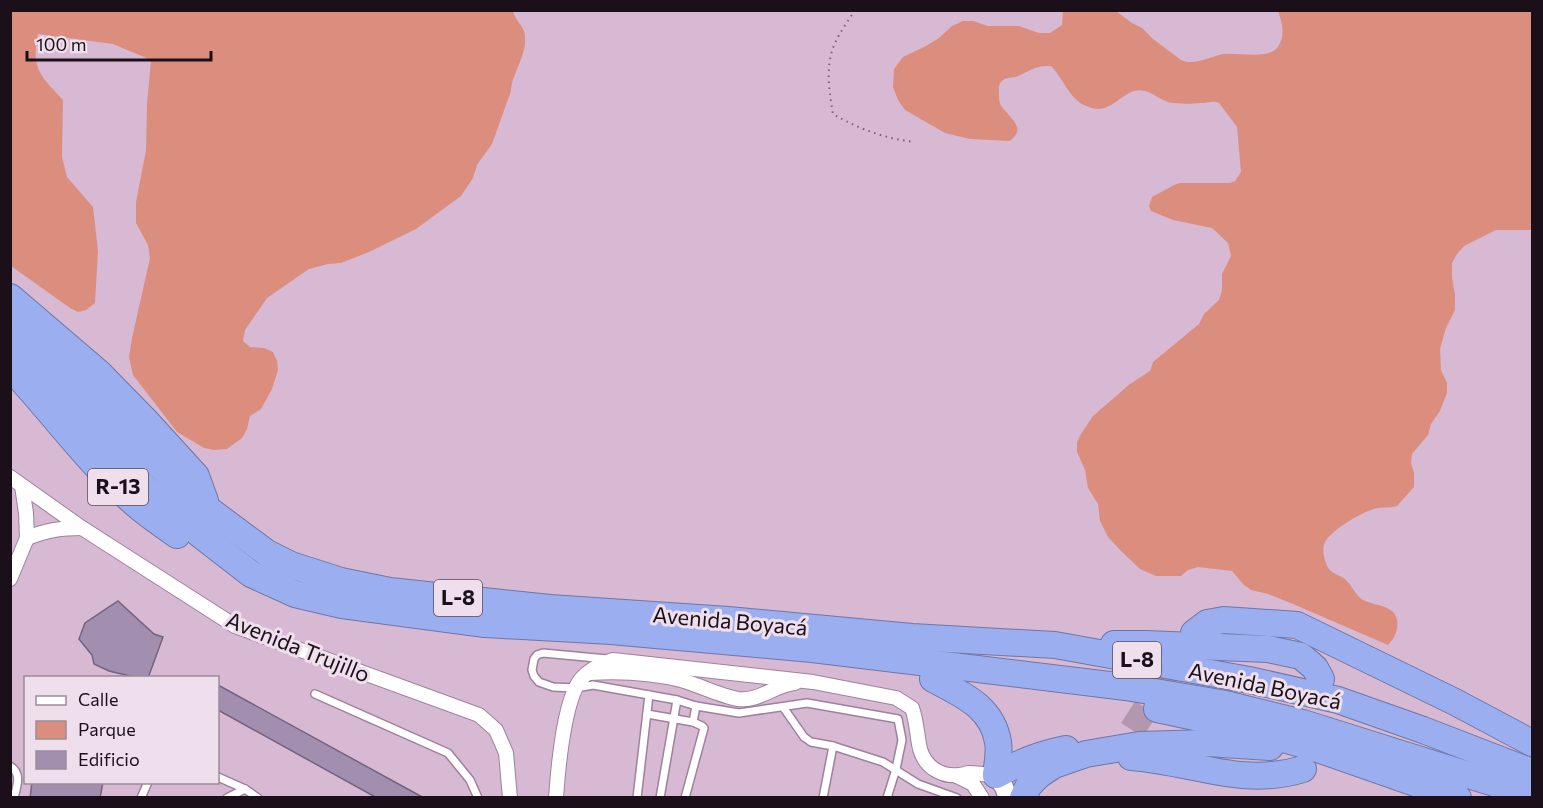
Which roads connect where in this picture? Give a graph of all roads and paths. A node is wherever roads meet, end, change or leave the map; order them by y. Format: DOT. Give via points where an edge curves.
graph roads {
  1 [pos="855,10"];
  2 [pos="915,142"];
  3 [pos="10,297"];
  4 [pos="10,315"];
  5 [pos="10,340"];
  6 [pos="10,367"];
  7 [pos="107,432"];
  8 [pos="16,481"];
  9 [pos="208,510"];
  10 [pos="82,528"];
  11 [pos="27,538"];
  12 [pos="251,574"];
  13 [pos="10,579"];
  14 [pos="1194,633"];
  15 [pos="683,636"];
  16 [pos="1055,645"];
  17 [pos="613,660"];
  18 [pos="587,673"];
  19 [pos="933,679"];
  20 [pos="1321,679"];
  21 [pos="813,682"];
  22 [pos="576,688"];
  23 [pos="315,694"];
  24 [pos="649,695"];
  25 [pos="677,699"];
  26 [pos="696,706"];
  27 [pos="783,707"];
  28 [pos="647,714"];
  29 [pos="674,719"];
  30 [pos="693,722"];
  31 [pos="1132,730"];
  32 [pos="1423,730"];
  33 [pos="1533,743"];
  34 [pos="833,746"];
  35 [pos="1389,750"];
  36 [pos="1533,754"];
  37 [pos="1308,758"];
  38 [pos="10,766"];
  39 [pos="896,770"];
  40 [pos="1533,772"];
  41 [pos="957,776"];
  42 [pos="219,777"];
  43 [pos="148,784"];
  44 [pos="244,789"];
  45 [pos="999,790"];
  46 [pos="1533,795"];
  47 [pos="14,798"];
  48 [pos="141,798"];
  49 [pos="227,798"];
  50 [pos="258,798"];
  51 [pos="478,798"];
  52 [pos="510,798"];
  53 [pos="556,798"];
  54 [pos="637,798"];
  55 [pos="660,798"];
  56 [pos="685,798"];
  57 [pos="823,798"];
  58 [pos="887,798"];
  59 [pos="957,798"];
  60 [pos="982,798"];
  61 [pos="1023,798"];
  62 [pos="1458,798"];
  63 [pos="1490,798"];
  1 -- 2 [label="path" via="835,43 830,60 828,89 833,114 880,135"];
  3 -- 9 [label="highway, R-13" via="145,420 196,476"];
  4 -- 7 [label="highway, Avenida Boyacá / L-8" via="76,380"];
  5 -- 7 [label="highway, Avenida Boyacá / L-8"];
  6 -- 12 [label="highway, R-13" via="97,466 139,507 222,564"];
  7 -- 9 [label="highway, Avenida Boyacá / L-8"];
  7 -- 12 [label="highway, Avenida Boyacá / L-8" via="142,485"];
  8 -- 10 [label="street, Avenida Trujillo"];
  8 -- 11 [label="street" via="26,513"];
  9 -- 16 [label="highway, Avenida Boyacá / L-8" via="267,553 291,565 390,591 550,608"];
  10 -- 11 [label="street" via="60,528"];
  10 -- 52 [label="street, Avenida Trujillo" via="235,626 479,715 496,730 506,753"];
  11 -- 13 [label="street"];
  12 -- 15 [label="highway, Avenida Boyacá / L-8" via="295,594 342,605 485,624"];
  14 -- 33 [label="highway" via="1207,623 1224,621 1297,625"];
  15 -- 19 [label="highway" via="748,653"];
  15 -- 35 [label="highway, Avenida Boyacá / L-8" via="1126,687 1226,704"];
  16 -- 20 [label="highway" via="1268,649 1301,656"];
  16 -- 32 [label="highway, Avenida Boyacá / L-8" via="1338,700"];
  17 -- 18 [label="street"];
  17 -- 21 [label="street"];
  17 -- 22 [label="lane" via="537,655 532,670 539,682"];
  18 -- 21 [label="street" via="605,671 680,680 737,699 756,698 787,684"];
  18 -- 22 [label="street"];
  19 -- 37 [label="highway" via="1154,708 1232,725"];
  19 -- 45 [label="highway" via="969,698 989,720 998,743"];
  21 -- 41 [label="street" via="904,702 912,708 924,759 939,774"];
  22 -- 24 [label="lane" via="593,685"];
  22 -- 53 [label="street" via="559,759"];
  23 -- 51 [label="lane" via="448,753 470,780"];
  24 -- 25 [label="lane"];
  24 -- 28 [label="lane"];
  25 -- 26 [label="lane"];
  25 -- 29 [label="lane"];
  26 -- 27 [label="lane" via="739,713"];
  26 -- 30 [label="lane"];
  27 -- 34 [label="lane" via="804,737"];
  27 -- 39 [label="lane" via="807,703 898,719 902,740"];
  28 -- 29 [label="lane"];
  28 -- 54 [label="lane"];
  29 -- 30 [label="lane"];
  29 -- 55 [label="lane"];
  30 -- 56 [label="lane" via="704,728"];
  31 -- 45 [label="highway" via="1122,738 1024,760"];
  32 -- 36 [label="highway"];
  32 -- 40 [label="highway, Avenida Boyacá / L-8"];
  34 -- 39 [label="lane"];
  34 -- 57 [label="lane"];
  35 -- 46 [label="highway, Avenida Boyacá / L-8"];
  35 -- 63 [label="highway" via="1438,782"];
  37 -- 61 [label="highway" via="1278,776 1250,777 1139,758 1086,754 1054,765 1039,775"];
  37 -- 62 [label="highway"];
  38 -- 47 [label="lane" via="18,774"];
  39 -- 58 [label="lane"];
  39 -- 59 [label="lane" via="918,784"];
  41 -- 45 [label="street" via="968,773"];
  41 -- 60 [label="street" via="973,784"];
  42 -- 44 [label="lane"];
  43 -- 48 [label="lane"];
  44 -- 49 [label="lane"];
  44 -- 50 [label="lane"];
}
